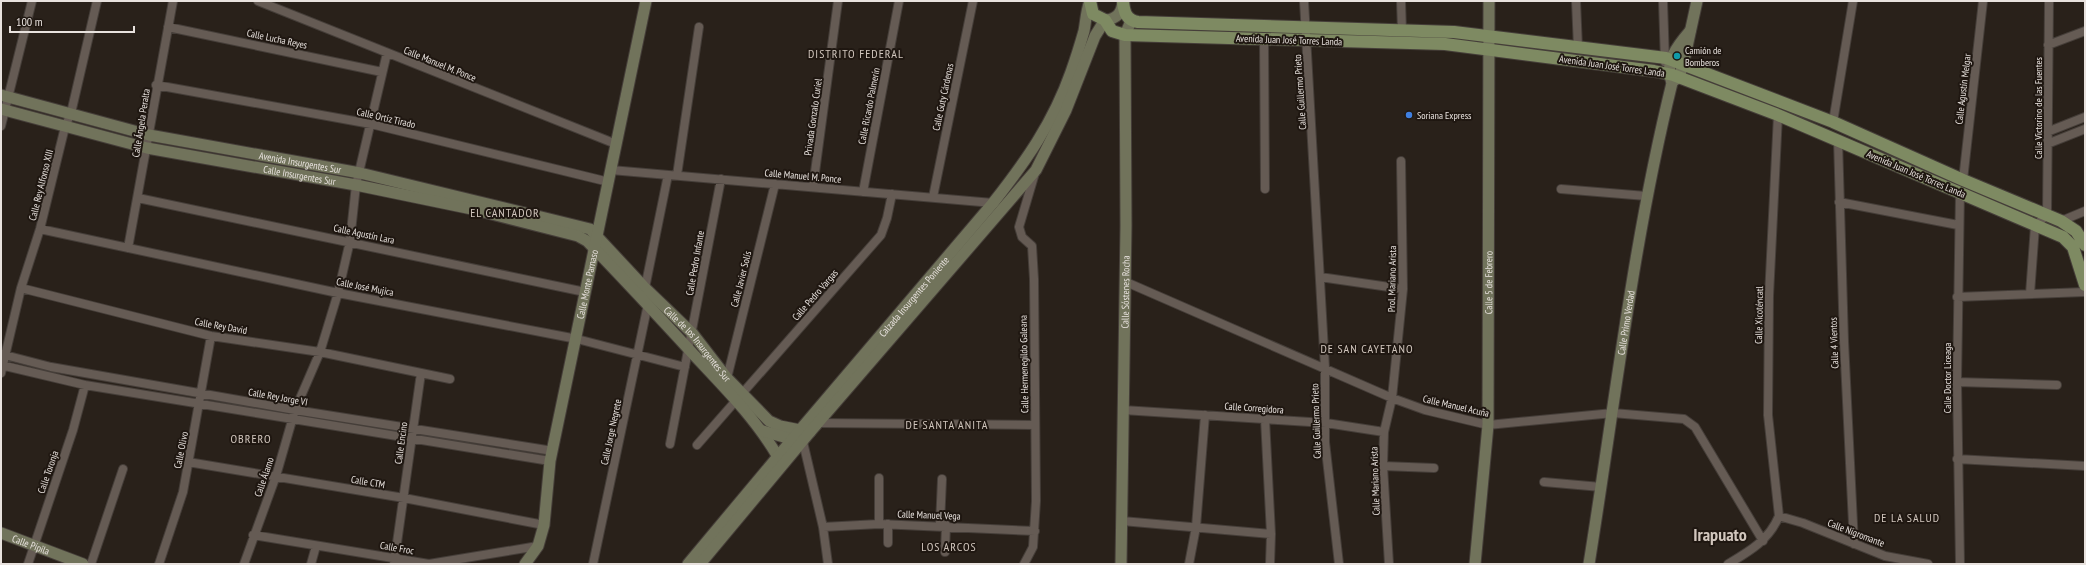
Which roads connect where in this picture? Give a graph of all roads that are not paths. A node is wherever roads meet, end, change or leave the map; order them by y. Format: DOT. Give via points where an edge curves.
graph roads {
  1 [pos="32,1"];
  2 [pos="97,1"];
  3 [pos="173,1"];
  4 [pos="258,1"];
  5 [pos="644,1"];
  6 [pos="838,1"];
  7 [pos="899,1"];
  8 [pos="973,1"];
  9 [pos="1090,1"];
  10 [pos="1123,1"];
  11 [pos="1304,1"];
  12 [pos="1401,1"];
  13 [pos="1489,1"];
  14 [pos="1576,1"];
  15 [pos="1663,1"];
  16 [pos="1697,1"];
  17 [pos="1853,1"];
  18 [pos="1983,1"];
  19 [pos="2049,1"];
  20 [pos="1104,20"];
  21 [pos="1131,21"];
  22 [pos="168,27"];
  23 [pos="700,28"];
  24 [pos="1305,28"];
  25 [pos="2085,30"];
  26 [pos="1402,31"];
  27 [pos="1690,31"];
  28 [pos="1125,35"];
  29 [pos="1490,37"];
  30 [pos="1264,39"];
  31 [pos="1306,41"];
  32 [pos="2048,45"];
  33 [pos="1578,48"];
  34 [pos="1489,50"];
  35 [pos="387,53"];
  36 [pos="1668,59"];
  37 [pos="1683,65"];
  38 [pos="382,72"];
  39 [pos="1671,77"];
  40 [pos="156,85"];
  41 [pos="5,96"];
  42 [pos="3,110"];
  43 [pos="71,113"];
  44 [pos="1778,115"];
  45 [pos="1058,116"];
  46 [pos="2085,117"];
  47 [pos="1833,122"];
  48 [pos="371,124"];
  49 [pos="1,126"];
  50 [pos="65,127"];
  51 [pos="2085,129"];
  52 [pos="2047,132"];
  53 [pos="148,135"];
  54 [pos="1838,140"];
  55 [pos="616,144"];
  56 [pos="2047,144"];
  57 [pos="147,148"];
  58 [pos="1401,161"];
  59 [pos="611,170"];
  60 [pos="1036,170"];
  61 [pos="360,173"];
  62 [pos="672,175"];
  63 [pos="721,179"];
  64 [pos="1962,180"];
  65 [pos="609,182"];
  66 [pos="774,184"];
  67 [pos="356,185"];
  68 [pos="813,187"];
  69 [pos="1265,189"];
  70 [pos="1561,189"];
  71 [pos="863,192"];
  72 [pos="1960,192"];
  73 [pos="892,194"];
  74 [pos="1646,196"];
  75 [pos="138,198"];
  76 [pos="933,198"];
  77 [pos="1839,202"];
  78 [pos="993,203"];
  79 [pos="2085,211"];
  80 [pos="2047,215"];
  81 [pos="2061,221"];
  82 [pos="1958,225"];
  83 [pos="2035,226"];
  84 [pos="40,229"];
  85 [pos="597,235"];
  86 [pos="350,241"];
  87 [pos="2085,245"];
  88 [pos="128,248"];
  89 [pos="594,248"];
  90 [pos="1320,277"];
  91 [pos="1126,282"];
  92 [pos="2085,285"];
  93 [pos="21,288"];
  94 [pos="646,288"];
  95 [pos="1403,290"];
  96 [pos="585,292"];
  97 [pos="2085,292"];
  98 [pos="338,293"];
  99 [pos="2030,294"];
  100 [pos="1957,297"];
  101 [pos="648,304"];
  102 [pos="693,334"];
  103 [pos="211,336"];
  104 [pos="577,339"];
  105 [pos="690,350"];
  106 [pos="320,352"];
  107 [pos="3,355"];
  108 [pos="638,356"];
  109 [pos="685,367"];
  110 [pos="2,368"];
  111 [pos="1325,368"];
  112 [pos="421,373"];
  113 [pos="727,378"];
  114 [pos="450,379"];
  115 [pos="1957,382"];
  116 [pos="2057,384"];
  117 [pos="85,385"];
  118 [pos="200,393"];
  119 [pos="740,397"];
  120 [pos="1392,398"];
  121 [pos="199,402"];
  122 [pos="295,410"];
  123 [pos="1123,410"];
  124 [pos="1613,413"];
  125 [pos="1205,415"];
  126 [pos="1264,419"];
  127 [pos="292,420"];
  128 [pos="818,423"];
  129 [pos="1326,423"];
  130 [pos="1035,425"];
  131 [pos="1488,425"];
  132 [pos="413,430"];
  133 [pos="762,431"];
  134 [pos="1384,432"];
  135 [pos="801,436"];
  136 [pos="412,439"];
  137 [pos="670,444"];
  138 [pos="698,445"];
  139 [pos="552,456"];
  140 [pos="778,457"];
  141 [pos="1957,459"];
  142 [pos="188,462"];
  143 [pos="1383,466"];
  144 [pos="2085,466"];
  145 [pos="1434,468"];
  146 [pos="123,469"];
  147 [pos="276,476"];
  148 [pos="879,478"];
  149 [pos="942,479"];
  150 [pos="1544,482"];
  151 [pos="1602,487"];
  152 [pos="404,498"];
  153 [pos="1779,516"];
  154 [pos="1122,521"];
  155 [pos="879,524"];
  156 [pos="888,524"];
  157 [pos="544,525"];
  158 [pos="943,525"];
  159 [pos="823,527"];
  160 [pos="1196,527"];
  161 [pos="1035,531"];
  162 [pos="1,533"];
  163 [pos="1271,534"];
  164 [pos="253,536"];
  165 [pos="1763,541"];
  166 [pos="888,543"];
  167 [pos="1854,544"];
  168 [pos="34,546"];
  169 [pos="316,546"];
  170 [pos="538,546"];
  171 [pos="945,552"];
  172 [pos="395,561"];
  173 [pos="28,564"];
  174 [pos="83,564"];
  175 [pos="91,564"];
  176 [pos="159,564"];
  177 [pos="244,564"];
  178 [pos="311,564"];
  179 [pos="525,564"];
  180 [pos="593,564"];
  181 [pos="688,564"];
  182 [pos="700,564"];
  183 [pos="828,564"];
  184 [pos="1024,564"];
  185 [pos="1121,564"];
  186 [pos="1189,564"];
  187 [pos="1270,564"];
  188 [pos="1339,564"];
  189 [pos="1389,564"];
  190 [pos="1475,564"];
  191 [pos="1589,564"];
  192 [pos="1728,564"];
  193 [pos="1928,564"];
  194 [pos="1960,564"];
  1 -- 41 [label="street"];
  2 -- 43 [label="street, Calle Rey Alfonso XIII"];
  3 -- 22 [label="street, Calle Ángela Peralta"];
  4 -- 35 [label="street, Calle Manuel M. Ponce"];
  5 -- 55 [label="street, Calle Monte Parnaso"];
  6 -- 68 [label="street, Privada Gonzalo Curiel"];
  7 -- 71 [label="street, Calle Ricardo Palmerín"];
  8 -- 76 [label="street, Calle Guty Cárdenas"];
  9 -- 20 [label="main road, Avenida Juan José Torres Landa" via="1093,14"];
  9 -- 45 [label="street, Calzada Insurgentes Poniente" via="1081,42"];
  10 -- 20 [label="street" via="1118,15"];
  10 -- 21 [label="main road" via="1124,10"];
  11 -- 24 [label="street, Calle Guillermo Prieto"];
  12 -- 26 [label="street"];
  13 -- 29 [label="street, Calle 5 de Febrero"];
  14 -- 33 [label="street"];
  15 -- 36 [label="street"];
  16 -- 27 [label="street"];
  17 -- 47 [label="street"];
  18 -- 64 [label="street, Calle Agustín Melgar"];
  19 -- 32 [label="street, Calle Victorino de las Fuentes"];
  20 -- 28 [label="main road, Avenida Juan José Torres Landa" via="1112,31"];
  20 -- 45 [label="street, Calzada Insurgentes Poniente"];
  21 -- 24 [label="main road, Avenida Juan José Torres Landa"];
  21 -- 28 [label="street, Calle Sóstenes Rocha"];
  22 -- 38 [label="street, Calle Lucha Reyes"];
  22 -- 40 [label="street, Calle Ángela Peralta"];
  23 -- 62 [label="street"];
  24 -- 26 [label="main road, Avenida Juan José Torres Landa"];
  24 -- 31 [label="street, Calle Guillermo Prieto"];
  25 -- 32 [label="street"];
  26 -- 29 [label="main road, Avenida Juan José Torres Landa" via="1454,32"];
  27 -- 36 [label="street"];
  27 -- 37 [label="street"];
  28 -- 30 [label="main road, Avenida Juan José Torres Landa"];
  28 -- 91 [label="street, Calle Sóstenes Rocha"];
  29 -- 33 [label="main road, Avenida Juan José Torres Landa"];
  29 -- 34 [label="street, Calle 5 de Febrero"];
  30 -- 31 [label="main road, Avenida Juan José Torres Landa"];
  30 -- 69 [label="street"];
  31 -- 34 [label="main road, Avenida Juan José Torres Landa" via="1445,44"];
  31 -- 90 [label="street, Calle Guillermo Prieto"];
  32 -- 52 [label="street, Calle Victorino de las Fuentes"];
  33 -- 36 [label="main road, Avenida Juan José Torres Landa"];
  34 -- 39 [label="main road, Avenida Juan José Torres Landa"];
  34 -- 131 [label="street, Calle 5 de Febrero"];
  35 -- 38 [label="street, Calle Álamo"];
  35 -- 55 [label="street, Calle Manuel M. Ponce"];
  36 -- 37 [label="main road, Avenida Juan José Torres Landa"];
  36 -- 39 [label="street"];
  37 -- 39 [label="street"];
  37 -- 47 [label="main road, Avenida Juan José Torres Landa"];
  38 -- 48 [label="street, Calle Álamo"];
  39 -- 44 [label="main road, Avenida Juan José Torres Landa"];
  39 -- 74 [label="street, Calle Primo Verdad"];
  40 -- 48 [label="street, Calle Ortiz Tirado"];
  40 -- 53 [label="street, Calle Ángela Peralta"];
  41 -- 42 [label="street"];
  41 -- 43 [label="street, Avenida Insurgentes Sur"];
  42 -- 49 [label="street"];
  42 -- 50 [label="street, Calle Insurgentes Sur"];
  43 -- 50 [label="street, Calle Rey Alfonso XIII"];
  43 -- 53 [label="street, Avenida Insurgentes Sur"];
  44 -- 54 [label="main road, Avenida Juan José Torres Landa"];
  44 -- 153 [label="street, Calle Xicoténcatl" via="1769,296 1768,415"];
  45 -- 60 [label="street, Calzada Insurgentes Poniente"];
  45 -- 78 [label="street, Calzada Insurgentes Poniente"];
  46 -- 52 [label="street"];
  47 -- 64 [label="main road, Avenida Juan José Torres Landa"];
  48 -- 61 [label="street, Calle Álamo"];
  48 -- 65 [label="street, Calle Ortiz Tirado"];
  50 -- 57 [label="street, Calle Insurgentes Sur"];
  50 -- 84 [label="street, Calle Rey Alfonso XIII"];
  51 -- 56 [label="street"];
  52 -- 56 [label="street, Calle Victorino de las Fuentes"];
  53 -- 57 [label="street, Calle Ángela Peralta"];
  53 -- 61 [label="street, Avenida Insurgentes Sur"];
  54 -- 72 [label="main road, Avenida Juan José Torres Landa"];
  54 -- 77 [label="street, Calle 4 Vientos"];
  55 -- 59 [label="street, Calle Monte Parnaso"];
  56 -- 80 [label="street, Calle Victorino de las Fuentes"];
  57 -- 67 [label="street, Calle Insurgentes Sur"];
  57 -- 75 [label="street, Calle Ángela Peralta"];
  58 -- 95 [label="street, Prol. Mariano Arista"];
  59 -- 62 [label="street, Calle Manuel M. Ponce"];
  59 -- 65 [label="street, Calle Monte Parnaso"];
  60 -- 128 [label="street, Calzada Insurgentes Poniente"];
  60 -- 130 [label="street, Calle Hermenegildo Galeana" via="1019,227 1022,237 1033,249"];
  61 -- 67 [label="street, Calle Álamo"];
  61 -- 85 [label="street, Avenida Insurgentes Sur" via="581,226"];
  62 -- 63 [label="street, Calle Manuel M. Ponce"];
  62 -- 94 [label="street"];
  63 -- 66 [label="street, Calle Manuel M. Ponce"];
  63 -- 102 [label="street, Calle Pedro Infante"];
  64 -- 80 [label="main road, Avenida Juan José Torres Landa"];
  65 -- 85 [label="street, Calle Monte Parnaso"];
  66 -- 68 [label="street, Calle Manuel M. Ponce"];
  66 -- 113 [label="street, Calle Javier Solís"];
  67 -- 86 [label="street, Calle Álamo"];
  67 -- 89 [label="street, Calle Insurgentes Sur" via="578,236"];
  68 -- 71 [label="street, Calle Manuel M. Ponce"];
  70 -- 74 [label="street"];
  71 -- 73 [label="street, Calle Manuel M. Ponce"];
  72 -- 82 [label="street, Calle Doctor Liceaga"];
  72 -- 83 [label="main road, Avenida Juan José Torres Landa"];
  73 -- 76 [label="street, Calle Manuel M. Ponce"];
  73 -- 119 [label="street, Calle Pedro Vargas" via="888,218 880,235"];
  74 -- 124 [label="street, Calle Primo Verdad" via="1625,318"];
  75 -- 86 [label="street, Calle Agustín Lara"];
  75 -- 88 [label="street, Calle Ángela Peralta"];
  76 -- 78 [label="street, Calle Manuel M. Ponce"];
  77 -- 82 [label="street"];
  77 -- 167 [label="street, Calle 4 Vientos"];
  78 -- 135 [label="street, Calzada Insurgentes Poniente"];
  79 -- 81 [label="street"];
  80 -- 81 [label="main road, Avenida Juan José Torres Landa"];
  80 -- 83 [label="street"];
  81 -- 87 [label="main road, Avenida Juan José Torres Landa" via="2080,235"];
  82 -- 100 [label="street, Calle Doctor Liceaga"];
  83 -- 92 [label="main road, Avenida Juan José Torres Landa" via="2063,237 2068,242 2079,262"];
  83 -- 99 [label="street"];
  84 -- 88 [label="street, Calle José Mujica"];
  84 -- 93 [label="street, Calle Rey Alfonso XIII"];
  85 -- 89 [label="street, Calle Monte Parnaso"];
  85 -- 94 [label="street, Calle de los Insurgentes Sur"];
  86 -- 96 [label="street, Calle Agustín Lara"];
  86 -- 98 [label="street, Calle Álamo"];
  88 -- 98 [label="street, Calle José Mujica"];
  89 -- 96 [label="street, Calle Monte Parnaso"];
  89 -- 101 [label="street, Calle de los Insurgentes Sur"];
  90 -- 95 [label="street"];
  90 -- 111 [label="street, Calle Guillermo Prieto"];
  91 -- 111 [label="street, Calle Manuel Acuña"];
  91 -- 123 [label="street, Calle Sóstenes Rocha"];
  93 -- 103 [label="street, Calle Rey David"];
  93 -- 107 [label="street, Calle Rey Alfonso XIII"];
  94 -- 102 [label="street, Calle de los Insurgentes Sur"];
  95 -- 120 [label="street, Prol. Mariano Arista"];
  96 -- 104 [label="street, Calle Monte Parnaso"];
  97 -- 99 [label="street"];
  98 -- 104 [label="street, Calle José Mujica"];
  98 -- 106 [label="street, Calle Álamo"];
  99 -- 100 [label="street"];
  100 -- 115 [label="street, Calle Doctor Liceaga"];
  101 -- 105 [label="street, Calle de los Insurgentes Sur"];
  101 -- 108 [label="street, Calle Jorge Negrete"];
  102 -- 105 [label="street, Calle Pedro Infante"];
  102 -- 113 [label="street, Calle de los Insurgentes Sur"];
  103 -- 106 [label="street, Calle Rey David"];
  103 -- 118 [label="street, Calle Olivo"];
  104 -- 108 [label="street, Calle José Mujica"];
  104 -- 139 [label="street, Calle Monte Parnaso"];
  105 -- 109 [label="street, Calle Pedro Infante"];
  105 -- 119 [label="street, Calle de los Insurgentes Sur"];
  106 -- 112 [label="street, Calle Rey David"];
  106 -- 122 [label="street, Calle Álamo"];
  107 -- 110 [label="street, Calle Rey Alfonso XIII"];
  107 -- 118 [label="street, Calle Rey Jorge VI" via="50,367"];
  108 -- 109 [label="street, Calle José Mujica"];
  108 -- 180 [label="street, Calle Jorge Negrete"];
  109 -- 137 [label="street, Calle Pedro Infante"];
  110 -- 117 [label="street, Calle Rey Jorge VI"];
  111 -- 120 [label="street, Calle Manuel Acuña"];
  111 -- 129 [label="street, Calle Guillermo Prieto"];
  112 -- 114 [label="street, Calle Rey David"];
  112 -- 132 [label="street, Calle Encino"];
  113 -- 119 [label="street, Calle de los Insurgentes Sur"];
  115 -- 116 [label="street"];
  115 -- 141 [label="street, Calle Doctor Liceaga"];
  117 -- 121 [label="street, Calle Rey Jorge VI"];
  117 -- 168 [label="street, Calle Toronja" via="73,430"];
  118 -- 121 [label="street, Calle Olivo"];
  118 -- 122 [label="street, Calle Rey Jorge VI"];
  119 -- 133 [label="street, Calle de los Insurgentes Sur"];
  119 -- 135 [label="street, Calle de los Insurgentes Sur" via="769,421"];
  119 -- 138 [label="street, Calle Pedro Vargas"];
  120 -- 131 [label="street, Calle Manuel Acuña" via="1425,410"];
  120 -- 134 [label="street, Calle Mariano Arista"];
  121 -- 127 [label="street, Calle Rey Jorge VI"];
  121 -- 142 [label="street, Calle Olivo"];
  122 -- 127 [label="street, Calle Álamo"];
  122 -- 132 [label="street, Calle Rey Jorge VI"];
  123 -- 125 [label="street, Calle Corregidora"];
  123 -- 154 [label="street, Calle Sóstenes Rocha"];
  124 -- 131 [label="street, Calle Manuel Acuña"];
  124 -- 151 [label="street, Calle Primo Verdad"];
  124 -- 165 [label="street, Calle Manuel Acuña" via="1684,418 1695,427"];
  125 -- 126 [label="street, Calle Corregidora"];
  125 -- 160 [label="street"];
  126 -- 129 [label="street, Calle Corregidora"];
  126 -- 163 [label="street"];
  127 -- 136 [label="street, Calle Rey Jorge VI"];
  127 -- 147 [label="street, Calle Álamo"];
  128 -- 130 [label="street"];
  128 -- 135 [label="street, Calzada Insurgentes Poniente"];
  129 -- 134 [label="street, Calle Corregidora"];
  129 -- 188 [label="street, Calle Guillermo Prieto" via="1325,442"];
  130 -- 161 [label="street, Calle Hermenegildo Galeana"];
  131 -- 190 [label="street, Calle 5 de Febrero"];
  132 -- 136 [label="street, Calle Encino"];
  132 -- 139 [label="street, Calle Rey Jorge VI"];
  133 -- 135 [label="street"];
  133 -- 140 [label="street, Calle de los Insurgentes Sur"];
  134 -- 143 [label="street, Calle Mariano Arista"];
  135 -- 140 [label="street, Calzada Insurgentes Poniente"];
  135 -- 159 [label="street"];
  135 -- 182 [label="street, Calzada Insurgentes Poniente"];
  136 -- 139 [label="street, Calle Rey Jorge VI"];
  136 -- 152 [label="street, Calle Encino"];
  139 -- 157 [label="street, Calle Monte Parnaso"];
  140 -- 181 [label="street, Calzada Insurgentes Poniente"];
  141 -- 144 [label="street"];
  141 -- 194 [label="street, Calle Doctor Liceaga"];
  142 -- 147 [label="street, Calle CTM"];
  142 -- 176 [label="street, Calle Olivo" via="183,492"];
  143 -- 145 [label="street"];
  143 -- 189 [label="street, Calle Mariano Arista"];
  146 -- 175 [label="street"];
  147 -- 152 [label="street, Calle CTM"];
  147 -- 164 [label="street, Calle Álamo"];
  148 -- 155 [label="street"];
  149 -- 158 [label="street"];
  150 -- 151 [label="street"];
  151 -- 191 [label="street, Calle Primo Verdad"];
  152 -- 157 [label="street, Calle CTM"];
  152 -- 172 [label="street, Calle Encino"];
  153 -- 165 [label="street"];
  153 -- 167 [label="street, Calle Nigromante"];
  154 -- 160 [label="street"];
  154 -- 185 [label="street, Calle Sóstenes Rocha"];
  155 -- 156 [label="street, Calle Manuel Vega"];
  155 -- 159 [label="street, Calle Manuel Vega"];
  156 -- 158 [label="street, Calle Manuel Vega"];
  156 -- 166 [label="street"];
  157 -- 170 [label="street, Calle Monte Parnaso"];
  158 -- 161 [label="street, Calle Manuel Vega"];
  158 -- 171 [label="street"];
  159 -- 183 [label="street"];
  160 -- 163 [label="street"];
  160 -- 186 [label="street"];
  161 -- 184 [label="street, Calle Hermenegildo Galeana" via="1033,547"];
  162 -- 168 [label="street, Calle Pípila"];
  163 -- 187 [label="street"];
  164 -- 169 [label="street, Calle Froc"];
  164 -- 177 [label="street, Calle Álamo"];
  165 -- 192 [label="street" via="1750,552"];
  167 -- 193 [label="street, Calle Nigromante" via="1885,556"];
  168 -- 173 [label="street, Calle Toronja"];
  168 -- 174 [label="street, Calle Pípila"];
  169 -- 172 [label="street, Calle Froc"];
  169 -- 178 [label="street"];
  170 -- 172 [label="street, Calle Froc" via="429,564"];
  170 -- 179 [label="street, Calle Monte Parnaso"];
}
